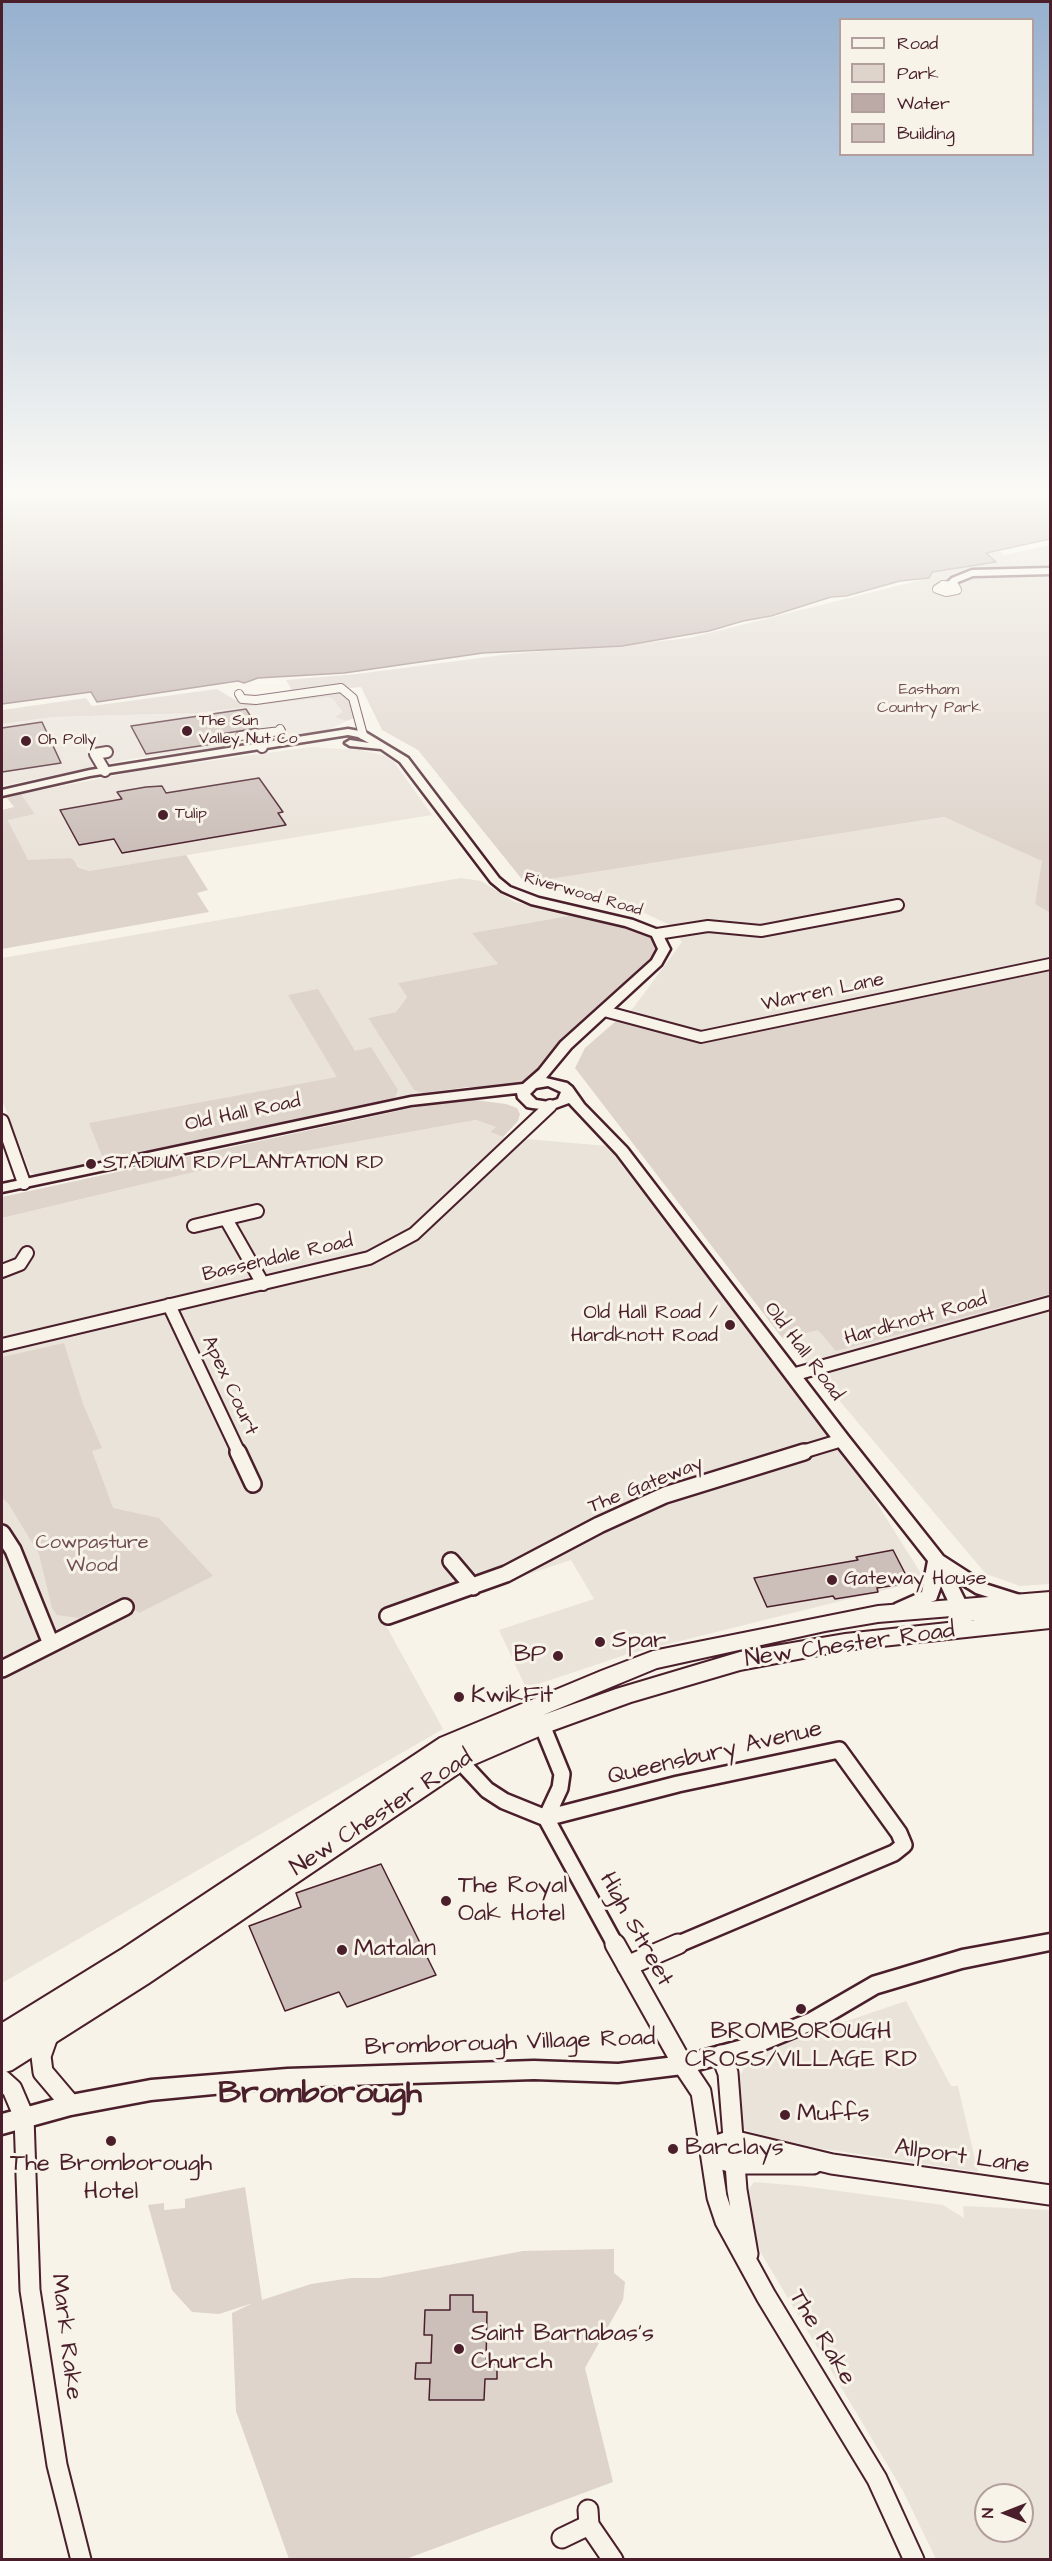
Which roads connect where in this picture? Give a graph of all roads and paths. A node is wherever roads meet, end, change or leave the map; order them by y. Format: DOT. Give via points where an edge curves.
graph roads {
  1 [pos="239,694"];
  2 [pos="358,717"];
  3 [pos="279,729"];
  4 [pos="255,734"];
  5 [pos="363,735"];
  6 [pos="240,736"];
  7 [pos="346,738"];
  8 [pos="262,747"];
  9 [pos="107,752"];
  10 [pos="394,752"];
  11 [pos="105,771"];
  12 [pos="2,793"];
  13 [pos="898,905"];
  14 [pos="657,934"];
  15 [pos="1050,964"];
  16 [pos="604,1011"];
  17 [pos="556,1058"];
  18 [pos="566,1090"];
  19 [pos="527,1095"];
  20 [pos="550,1106"];
  21 [pos="2,1121"];
  22 [pos="601,1129"];
  23 [pos="522,1130"];
  24 [pos="24,1184"];
  25 [pos="2,1188"];
  26 [pos="257,1211"];
  27 [pos="226,1219"];
  28 [pos="194,1226"];
  29 [pos="27,1253"];
  30 [pos="2,1271"];
  31 [pos="263,1284"];
  32 [pos="1050,1303"];
  33 [pos="169,1305"];
  34 [pos="2,1330"];
  35 [pos="4,1344"];
  36 [pos="792,1375"];
  37 [pos="842,1440"];
  38 [pos="253,1484"];
  39 [pos="2,1533"];
  40 [pos="938,1560"];
  41 [pos="451,1561"];
  42 [pos="473,1587"];
  43 [pos="1050,1600"];
  44 [pos="1025,1602"];
  45 [pos="125,1607"];
  46 [pos="1050,1611"];
  47 [pos="878,1614"];
  48 [pos="388,1616"];
  49 [pos="959,1619"];
  50 [pos="1050,1620"];
  51 [pos="51,1644"];
  52 [pos="2,1669"];
  53 [pos="542,1725"];
  54 [pos="459,1760"];
  55 [pos="546,1818"];
  56 [pos="1050,1942"];
  57 [pos="627,1966"];
  58 [pos="50,2030"];
  59 [pos="2,2037"];
  60 [pos="721,2055"];
  61 [pos="2,2061"];
  62 [pos="683,2065"];
  63 [pos="2,2080"];
  64 [pos="71,2105"];
  65 [pos="24,2117"];
  66 [pos="2,2124"];
  67 [pos="732,2140"];
  68 [pos="711,2149"];
  69 [pos="735,2164"];
  70 [pos="832,2164"];
  71 [pos="1050,2195"];
  72 [pos="750,2267"];
  73 [pos="562,2538"];
  74 [pos="81,2559"];
  75 [pos="613,2559"];
  76 [pos="914,2559"];
  1 -- 2 [label="street" via="242,699 256,700 341,688 352,698"];
  2 -- 5 [label="street"];
  2 -- 7 [label="street"];
  3 -- 4 [label="street"];
  4 -- 6 [label="street"];
  4 -- 8 [label="street"];
  5 -- 7 [label="street" via="361,741"];
  5 -- 10 [label="street, Riverwood Road"];
  7 -- 8 [label="street"];
  7 -- 10 [label="street"];
  8 -- 11 [label="street"];
  9 -- 11 [label="street" via="95,754"];
  10 -- 14 [label="street, Riverwood Road" via="506,889 535,901 629,922"];
  11 -- 12 [label="street"];
  13 -- 14 [label="street" via="761,931 708,926"];
  14 -- 16 [label="street, Riverwood Road" via="664,949 657,962"];
  15 -- 16 [label="street, Warren Lane" via="701,1037"];
  16 -- 17 [label="street, Riverwood Road"];
  17 -- 18 [label="street" via="556,1071"];
  17 -- 19 [label="street, Riverwood Road"];
  18 -- 19 [label="street" via="548,1082"];
  18 -- 20 [label="street" via="563,1102"];
  18 -- 22 [label="street, Old Hall Road"];
  19 -- 20 [label="street, Old Hall Road" via="538,1106"];
  19 -- 23 [label="street" via="528,1113"];
  19 -- 24 [label="street, Old Hall Road" via="450,1095 411,1101"];
  20 -- 22 [label="street, Old Hall Road"];
  20 -- 23 [label="street, Bassendale Road"];
  21 -- 24 [label="street"];
  22 -- 36 [label="street, Old Hall Road" via="671,1214"];
  23 -- 31 [label="street, Bassendale Road" via="414,1234 369,1258"];
  24 -- 25 [label="street, Old Hall Road"];
  26 -- 27 [label="street"];
  27 -- 28 [label="street"];
  27 -- 31 [label="street"];
  29 -- 30 [label="street" via="20,1264"];
  31 -- 33 [label="street, Bassendale Road"];
  32 -- 36 [label="street, Hardknott Road"];
  33 -- 35 [label="street, Bassendale Road"];
  33 -- 38 [label="street, Apex Court"];
  34 -- 35 [label="street"];
  36 -- 37 [label="street, Old Hall Road"];
  37 -- 40 [label="street, Old Hall Road"];
  37 -- 42 [label="street, The Gateway" via="665,1495 599,1525 532,1563"];
  39 -- 51 [label="street" via="13,1550"];
  40 -- 44 [label="street" via="982,1589"];
  40 -- 47 [label="street" via="930,1596"];
  40 -- 49 [label="street, Old Hall Road"];
  41 -- 42 [label="street"];
  42 -- 48 [label="street, The Gateway"];
  43 -- 44 [label="highway, New Chester Road"];
  44 -- 49 [label="highway, New Chester Road"];
  45 -- 51 [label="street"];
  46 -- 49 [label="street" via="981,1616 969,1613"];
  47 -- 49 [label="highway, New Chester Road"];
  47 -- 59 [label="highway, New Chester Road" via="653,1660 449,1745 131,1957"];
  49 -- 50 [label="highway, New Chester Road"];
  49 -- 53 [label="highway, New Chester Road" via="740,1660 662,1682"];
  51 -- 52 [label="street"];
  53 -- 54 [label="highway, New Chester Road"];
  53 -- 55 [label="street" via="562,1774"];
  54 -- 55 [label="street" via="487,1790"];
  54 -- 58 [label="highway, New Chester Road" via="139,1975"];
  55 -- 57 [label="street, High Street"];
  55 -- 57 [label="street, Queensbury Avenue" via="678,1784 839,1750 899,1833 904,1845 894,1853"];
  56 -- 60 [label="street, Bromborough Village Road" via="962,1959 873,1986 815,2020 749,2048"];
  57 -- 62 [label="street, High Street"];
  58 -- 61 [label="highway, New Chester Road"];
  58 -- 64 [label="street" via="41,2056 43,2072"];
  60 -- 62 [label="street, Bromborough Village Road"];
  60 -- 67 [label="street" via="728,2073"];
  62 -- 64 [label="street, Bromborough Village Road" via="618,2073 534,2070 287,2078 151,2090"];
  62 -- 68 [label="street, High Street" via="701,2092"];
  63 -- 65 [label="street" via="12,2090"];
  64 -- 65 [label="street, Bromborough Village Road"];
  65 -- 66 [label="street, Bromborough Village Road"];
  65 -- 74 [label="street, Mark Rake" via="30,2290 57,2465"];
  67 -- 68 [label="street"];
  67 -- 69 [label="street"];
  67 -- 70 [label="street"];
  68 -- 69 [label="street" via="726,2162"];
  68 -- 72 [label="street, The Rake" via="717,2197"];
  69 -- 70 [label="street"];
  69 -- 72 [label="street"];
  70 -- 71 [label="street, Allport Lane"];
  72 -- 76 [label="street, The Rake" via="877,2479"];
  73 -- 75 [label="street" via="588,2517"];
}
